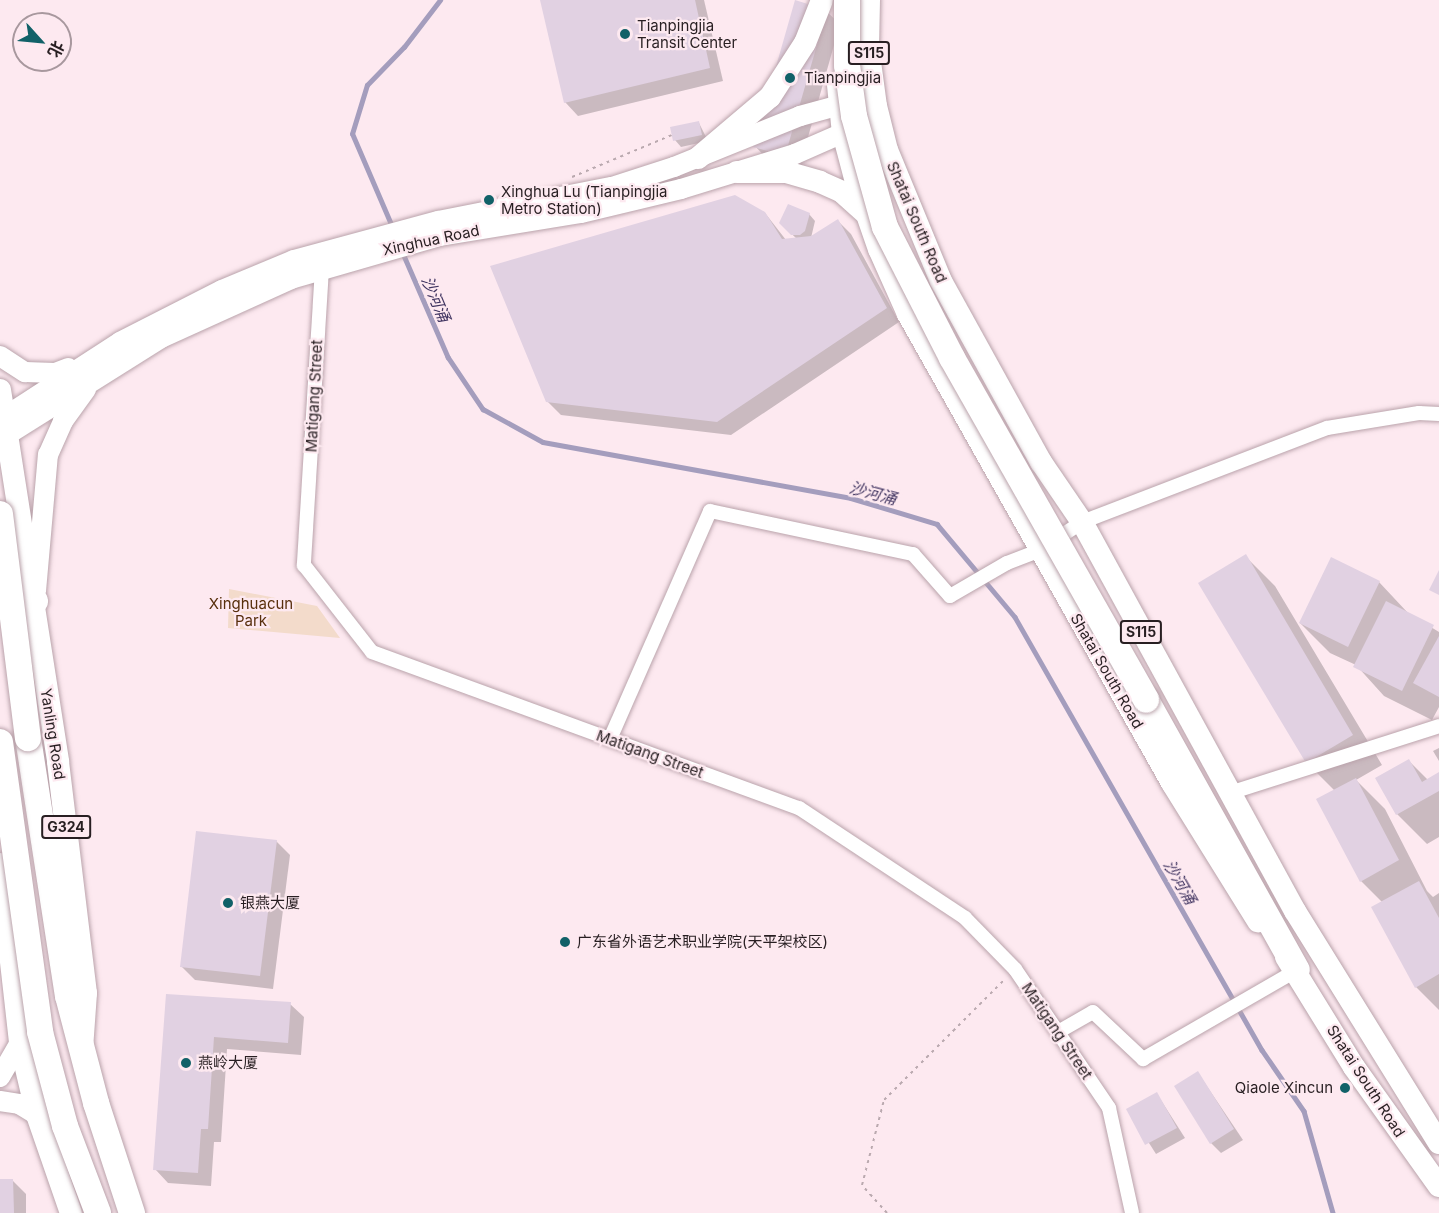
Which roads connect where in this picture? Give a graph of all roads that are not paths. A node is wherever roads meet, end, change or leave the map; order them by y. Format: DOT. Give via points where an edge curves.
graph roads {
  1 [pos="822,0"];
  2 [pos="837,0"];
  3 [pos="847,0"];
  4 [pos="869,0"];
  5 [pos="876,106"];
  6 [pos="842,119"];
  7 [pos="698,158"];
  8 [pos="737,172"];
  9 [pos="865,213"];
  10 [pos="439,228"];
  11 [pos="374,244"];
  12 [pos="322,268"];
  13 [pos="0,356"];
  14 [pos="95,357"];
  15 [pos="95,377"];
  16 [pos="0,390"];
  17 [pos="1439,414"];
  18 [pos="3,427"];
  19 [pos="0,514"];
  20 [pos="1082,522"];
  21 [pos="1039,551"];
  22 [pos="0,593"];
  23 [pos="35,601"];
  24 [pos="1439,726"];
  25 [pos="610,739"];
  26 [pos="0,742"];
  27 [pos="1239,790"];
  28 [pos="0,864"];
  29 [pos="1297,970"];
  30 [pos="1058,1032"];
  31 [pos="20,1043"];
  32 [pos="82,1053"];
  33 [pos="0,1077"];
  34 [pos="0,1101"];
  35 [pos="37,1115"];
  36 [pos="1439,1143"];
  37 [pos="1439,1186"];
  38 [pos="71,1213"];
  39 [pos="98,1213"];
  40 [pos="132,1213"];
  41 [pos="1132,1213"];
  1 -- 7 [label="main road" via="805,43 770,97"];
  2 -- 6 [label="main road, S115"];
  3 -- 29 [label="highway, bridge" via="847,57 854,116 885,227 952,358"];
  4 -- 5 [label="main road, S115" via="868,47"];
  5 -- 6 [label="main road, Xinghua Road"];
  5 -- 6 [label="main road, Xinghua Road"];
  5 -- 20 [label="main road, Shatai South Road / S115" via="899,186 941,281 1041,462"];
  6 -- 7 [label="main road, Xinghua Road" via="800,116"];
  6 -- 8 [label="main road, Xinghua Road"];
  6 -- 9 [label="main road, Shatai South Road / S115"];
  7 -- 10 [label="main road, Xinghua Road" via="586,194"];
  8 -- 9 [label="main road" via="786,172 820,182 842,192"];
  8 -- 10 [label="main road, Xinghua Road" via="580,213"];
  9 -- 21 [label="main road, Shatai South Road / S115" via="908,314"];
  10 -- 11 [label="main road, Xinghua Road"];
  11 -- 12 [label="main road, Xinghua Road"];
  11 -- 14 [label="main road, Xinghua Road" via="260,273"];
  12 -- 15 [label="main road, Xinghua Road" via="201,318"];
  12 -- 25 [label="street, Matigang Street" via="304,565 372,652"];
  13 -- 14 [label="main road" via="25,372 39,374 55,373"];
  14 -- 18 [label="main road, Xinghua Road"];
  15 -- 18 [label="main road, Xinghua Road"];
  15 -- 23 [label="main road" via="63,421 48,455"];
  16 -- 18 [label="main road, G324"];
  17 -- 20 [label="street" via="1419,413 1327,428"];
  18 -- 23 [label="main road, Yanling Road / G324"];
  19 -- 32 [label="highway, Yanling Road, bridge" via="62,968"];
  20 -- 21 [label="street"];
  20 -- 36 [label="main road, Shatai South Road / S115" via="1280,884"];
  21 -- 25 [label="street" via="1007,563 950,596 913,554 710,510"];
  21 -- 29 [label="main road, Shatai South Road / S115" via="1212,851 1269,937"];
  22 -- 23 [label="highway" via="19,593"];
  23 -- 32 [label="main road, Yanling Road / G324" via="84,969 87,1016"];
  24 -- 27 [label="street"];
  25 -- 30 [label="street, Matigang Street" via="799,808 965,918 1015,969"];
  26 -- 39 [label="highway, bridge" via="40,1032 64,1126"];
  28 -- 31 [label="main road"];
  29 -- 30 [label="street" via="1143,1059 1093,1012"];
  29 -- 37 [label="main road, Shatai South Road / S115" via="1354,1067"];
  30 -- 41 [label="street, Matigang Street" via="1109,1108"];
  31 -- 33 [label="main road"];
  31 -- 35 [label="main road"];
  32 -- 40 [label="highway, Yanling Road / G324"];
  34 -- 35 [label="main road" via="20,1104"];
  35 -- 38 [label="main road"];
}
